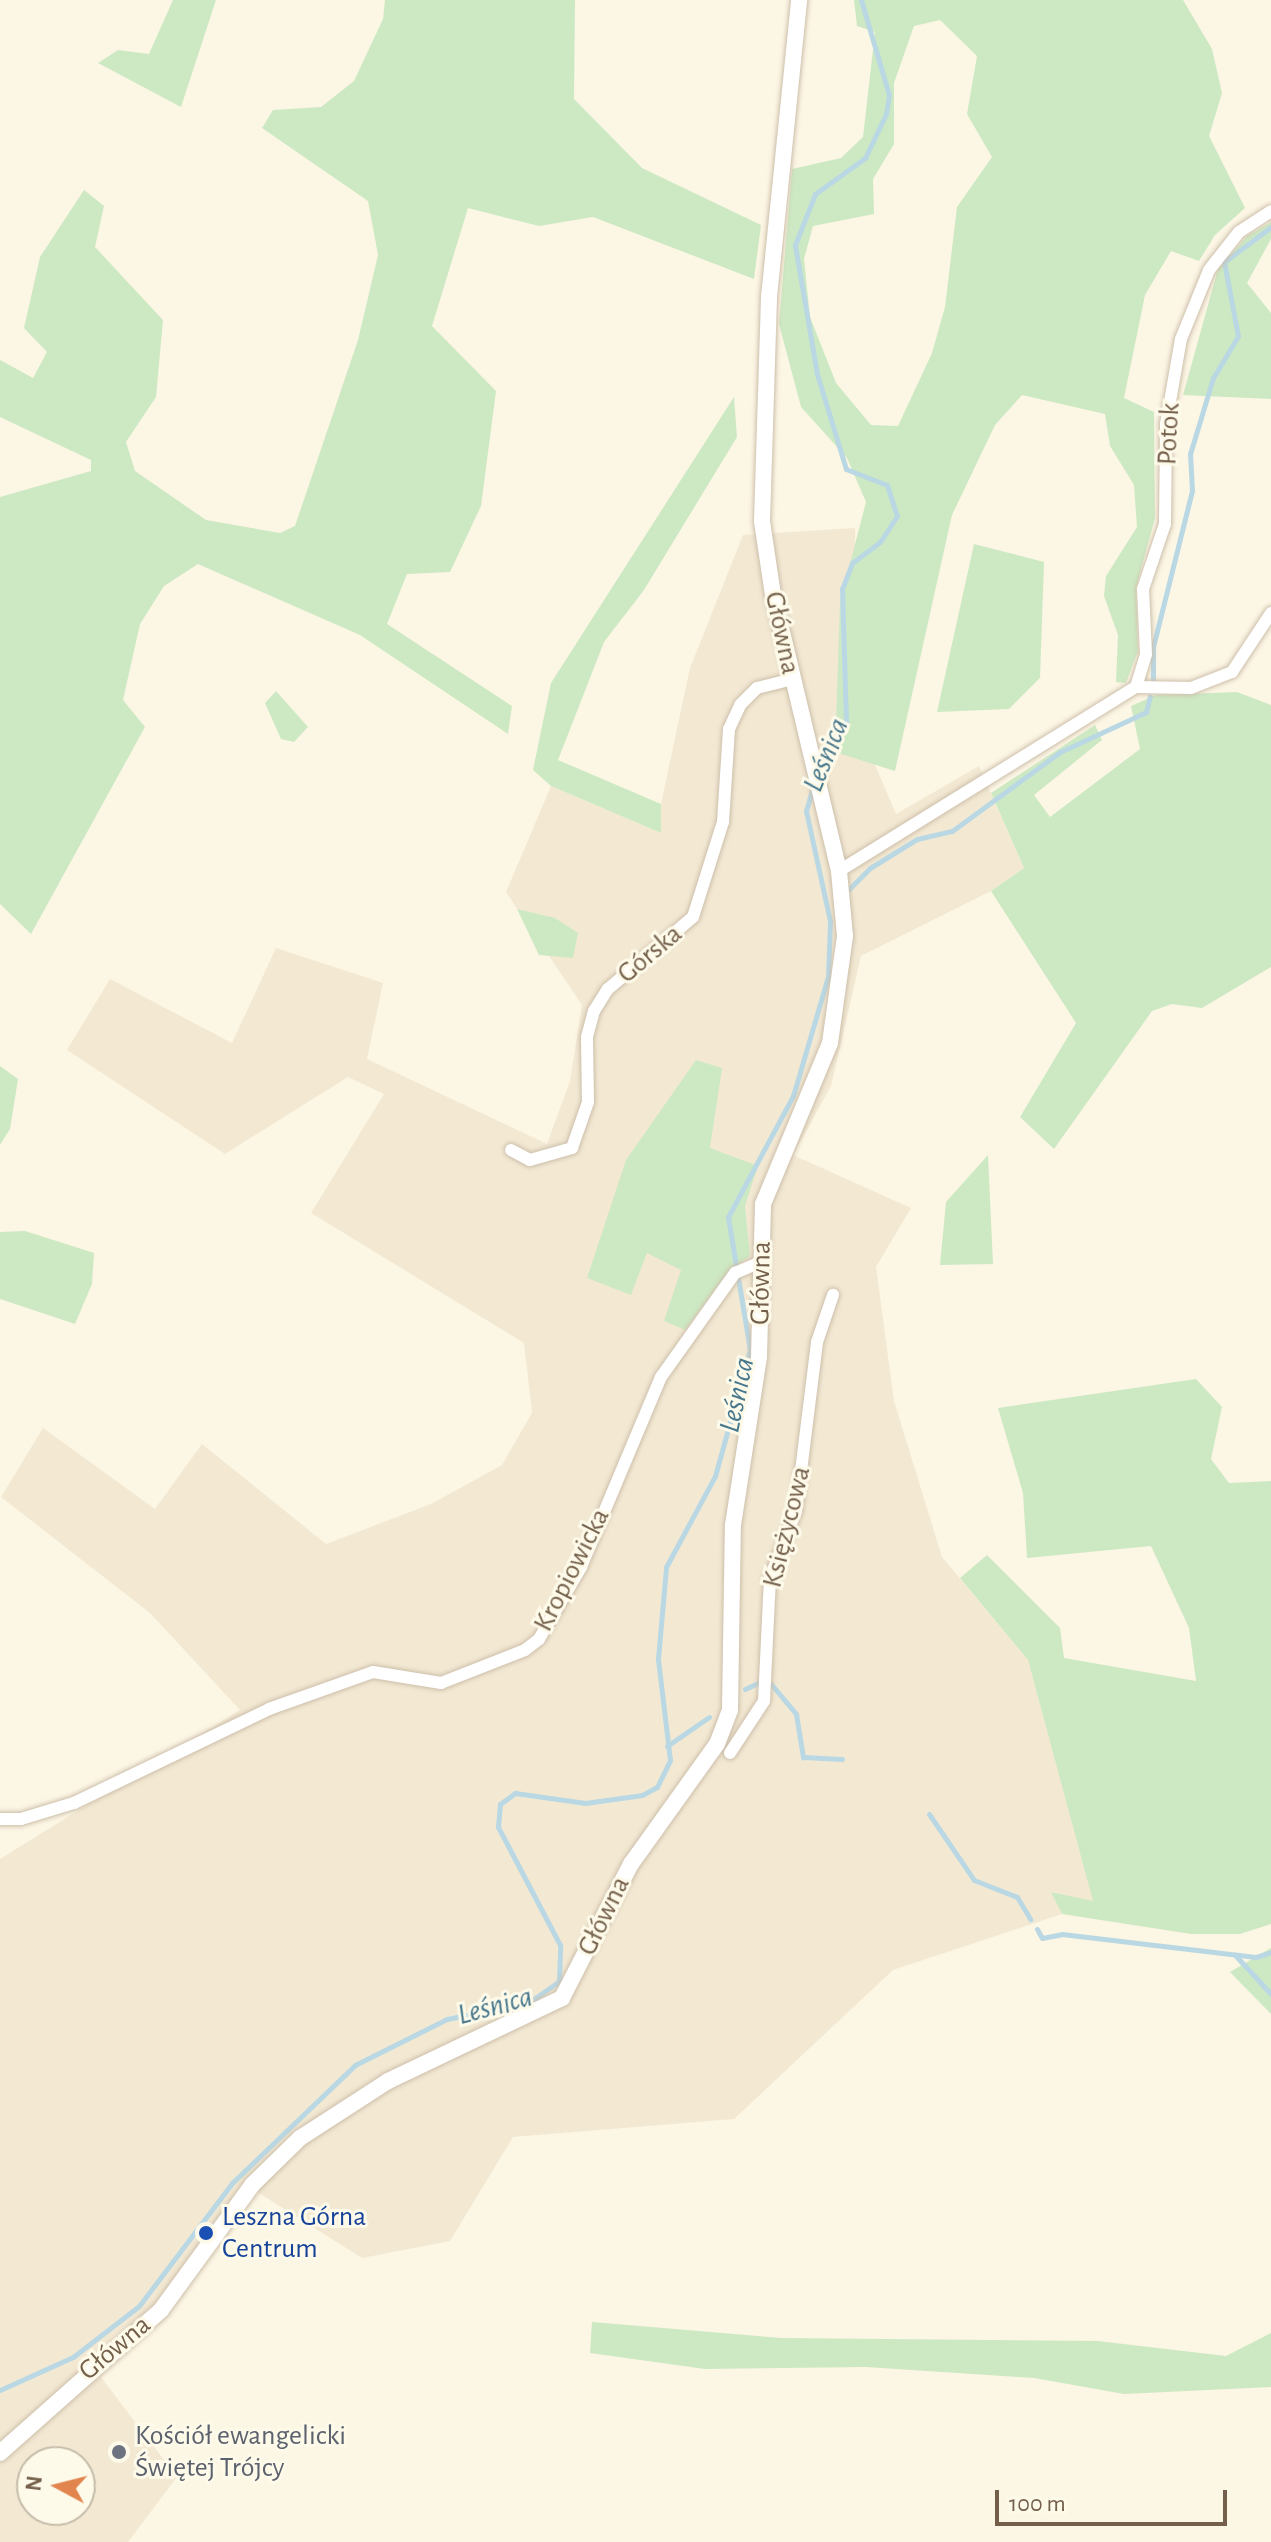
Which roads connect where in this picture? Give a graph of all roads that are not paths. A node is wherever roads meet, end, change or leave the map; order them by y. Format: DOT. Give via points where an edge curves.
graph roads {
  1 [pos="799,0"];
  2 [pos="1271,211"];
  3 [pos="1271,613"];
  4 [pos="792,679"];
  5 [pos="1136,687"];
  6 [pos="839,871"];
  7 [pos="511,1150"];
  8 [pos="761,1262"];
  9 [pos="833,1295"];
  10 [pos="730,1753"];
  11 [pos="0,1819"];
  12 [pos="0,2453"];
  1 -- 4 [label="street, Główna" via="781,148 762,440 762,521"];
  2 -- 5 [label="street, Potok" via="1239,232 1209,270 1181,339 1166,424 1165,524 1143,589 1146,654"];
  3 -- 5 [label="street" via="1232,672 1191,688"];
  4 -- 6 [label="street, Główna"];
  4 -- 7 [label="street, Górska" via="757,688 729,729 723,822 693,917 608,989 594,1011 587,1037 588,1102 572,1148 530,1160"];
  5 -- 6 [label="street"];
  6 -- 8 [label="street, Główna" via="845,936 830,1043 763,1204"];
  8 -- 11 [label="street, Kropiowicka" via="735,1273 661,1377 581,1567 539,1639 525,1650 441,1683 373,1672 269,1709 74,1803 21,1819"];
  8 -- 12 [label="street, Główna" via="759,1357 733,1525 730,1710 717,1744 631,1864 562,1998 388,2081 300,2138 252,2185 161,2310"];
  9 -- 10 [label="street, Księżycowa" via="817,1342 796,1511 770,1578 764,1701"];
}
